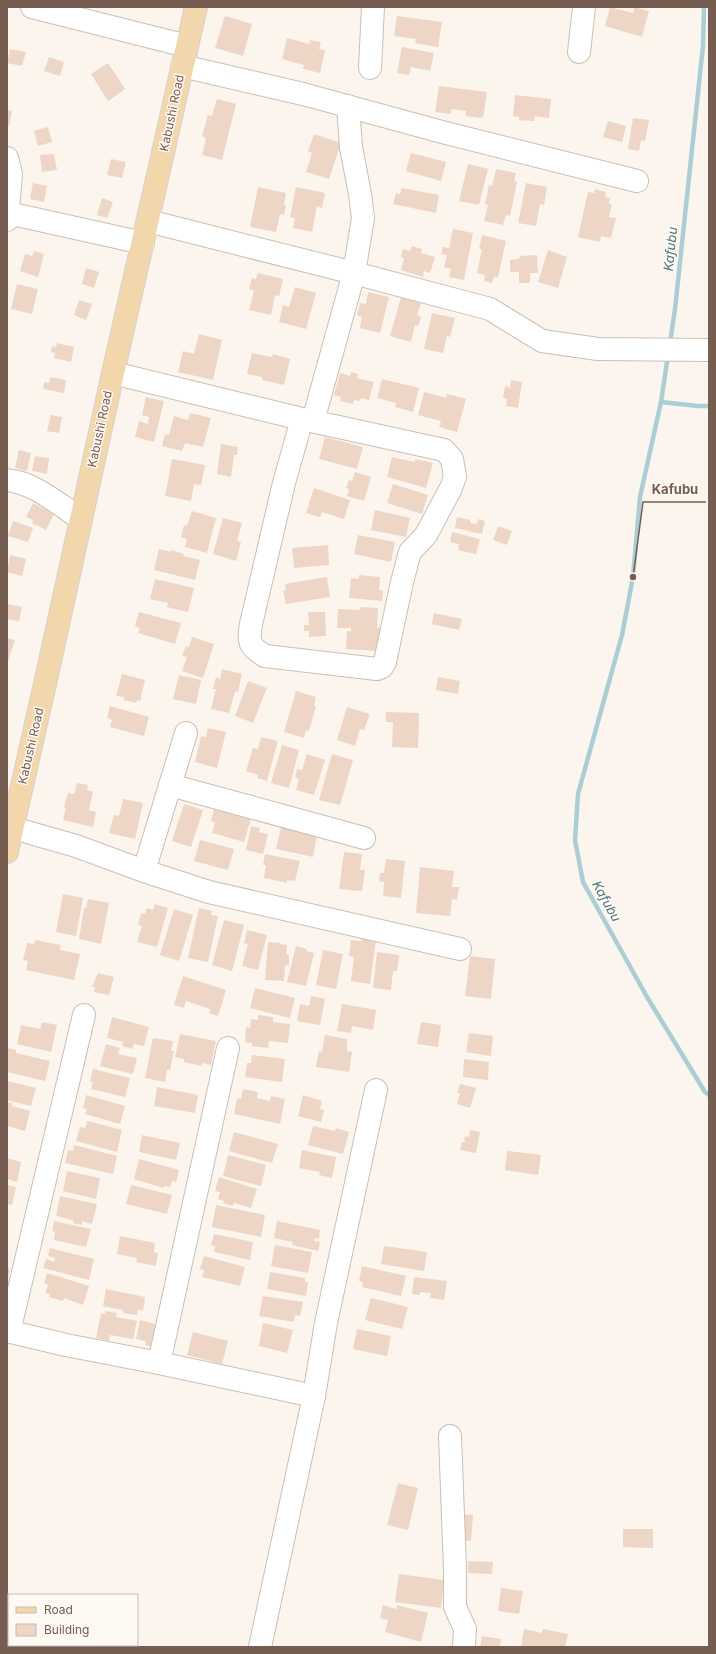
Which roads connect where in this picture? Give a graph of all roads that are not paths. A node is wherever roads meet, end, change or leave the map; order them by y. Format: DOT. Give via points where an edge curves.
graph roads {
  1 [pos="32,7"];
  2 [pos="196,7"];
  3 [pos="373,7"];
  4 [pos="584,7"];
  5 [pos="579,52"];
  6 [pos="185,56"];
  7 [pos="370,68"];
  8 [pos="348,106"];
  9 [pos="7,158"];
  10 [pos="637,182"];
  11 [pos="7,217"];
  12 [pos="148,221"];
  13 [pos="143,243"];
  14 [pos="354,273"];
  15 [pos="708,350"];
  16 [pos="113,373"];
  17 [pos="308,420"];
  18 [pos="7,480"];
  19 [pos="81,519"];
  20 [pos="186,733"];
  21 [pos="170,785"];
  22 [pos="13,828"];
  23 [pos="364,838"];
  24 [pos="7,852"];
  25 [pos="144,871"];
  26 [pos="460,949"];
  27 [pos="84,1015"];
  28 [pos="228,1048"];
  29 [pos="376,1090"];
  30 [pos="8,1332"];
  31 [pos="160,1363"];
  32 [pos="314,1396"];
  33 [pos="450,1436"];
  34 [pos="260,1647"];
  35 [pos="464,1647"];
  1 -- 6 [label="street"];
  2 -- 6 [label="main road, Kabushi Road"];
  3 -- 7 [label="street"];
  4 -- 5 [label="street"];
  6 -- 8 [label="street"];
  6 -- 12 [label="main road, Kabushi Road"];
  8 -- 10 [label="street"];
  8 -- 14 [label="street" via="351,147 363,218"];
  9 -- 11 [label="street" via="11,174"];
  11 -- 13 [label="street"];
  12 -- 13 [label="main road, Kabushi Road"];
  12 -- 14 [label="street"];
  13 -- 16 [label="main road, Kabushi Road"];
  14 -- 15 [label="street" via="490,309 542,341 598,349"];
  14 -- 17 [label="street"];
  16 -- 17 [label="street"];
  16 -- 19 [label="main road, Kabushi Road"];
  17 -- 17 [label="street" via="430,446 444,450 452,459 455,477 426,535 410,552 385,662 377,670 265,656 254,649 250,642 251,624 282,491"];
  18 -- 19 [label="street" via="19,481 41,492"];
  19 -- 22 [label="main road, Kabushi Road"];
  20 -- 21 [label="street"];
  21 -- 23 [label="street"];
  21 -- 25 [label="street"];
  22 -- 24 [label="main road, Kabushi Road"];
  22 -- 25 [label="street" via="76,846"];
  25 -- 26 [label="street" via="209,892"];
  27 -- 30 [label="street"];
  28 -- 31 [label="street"];
  29 -- 32 [label="street" via="326,1323"];
  30 -- 31 [label="street"];
  31 -- 32 [label="street"];
  32 -- 34 [label="street"];
  33 -- 35 [label="street" via="455,1607 465,1629"];
}
